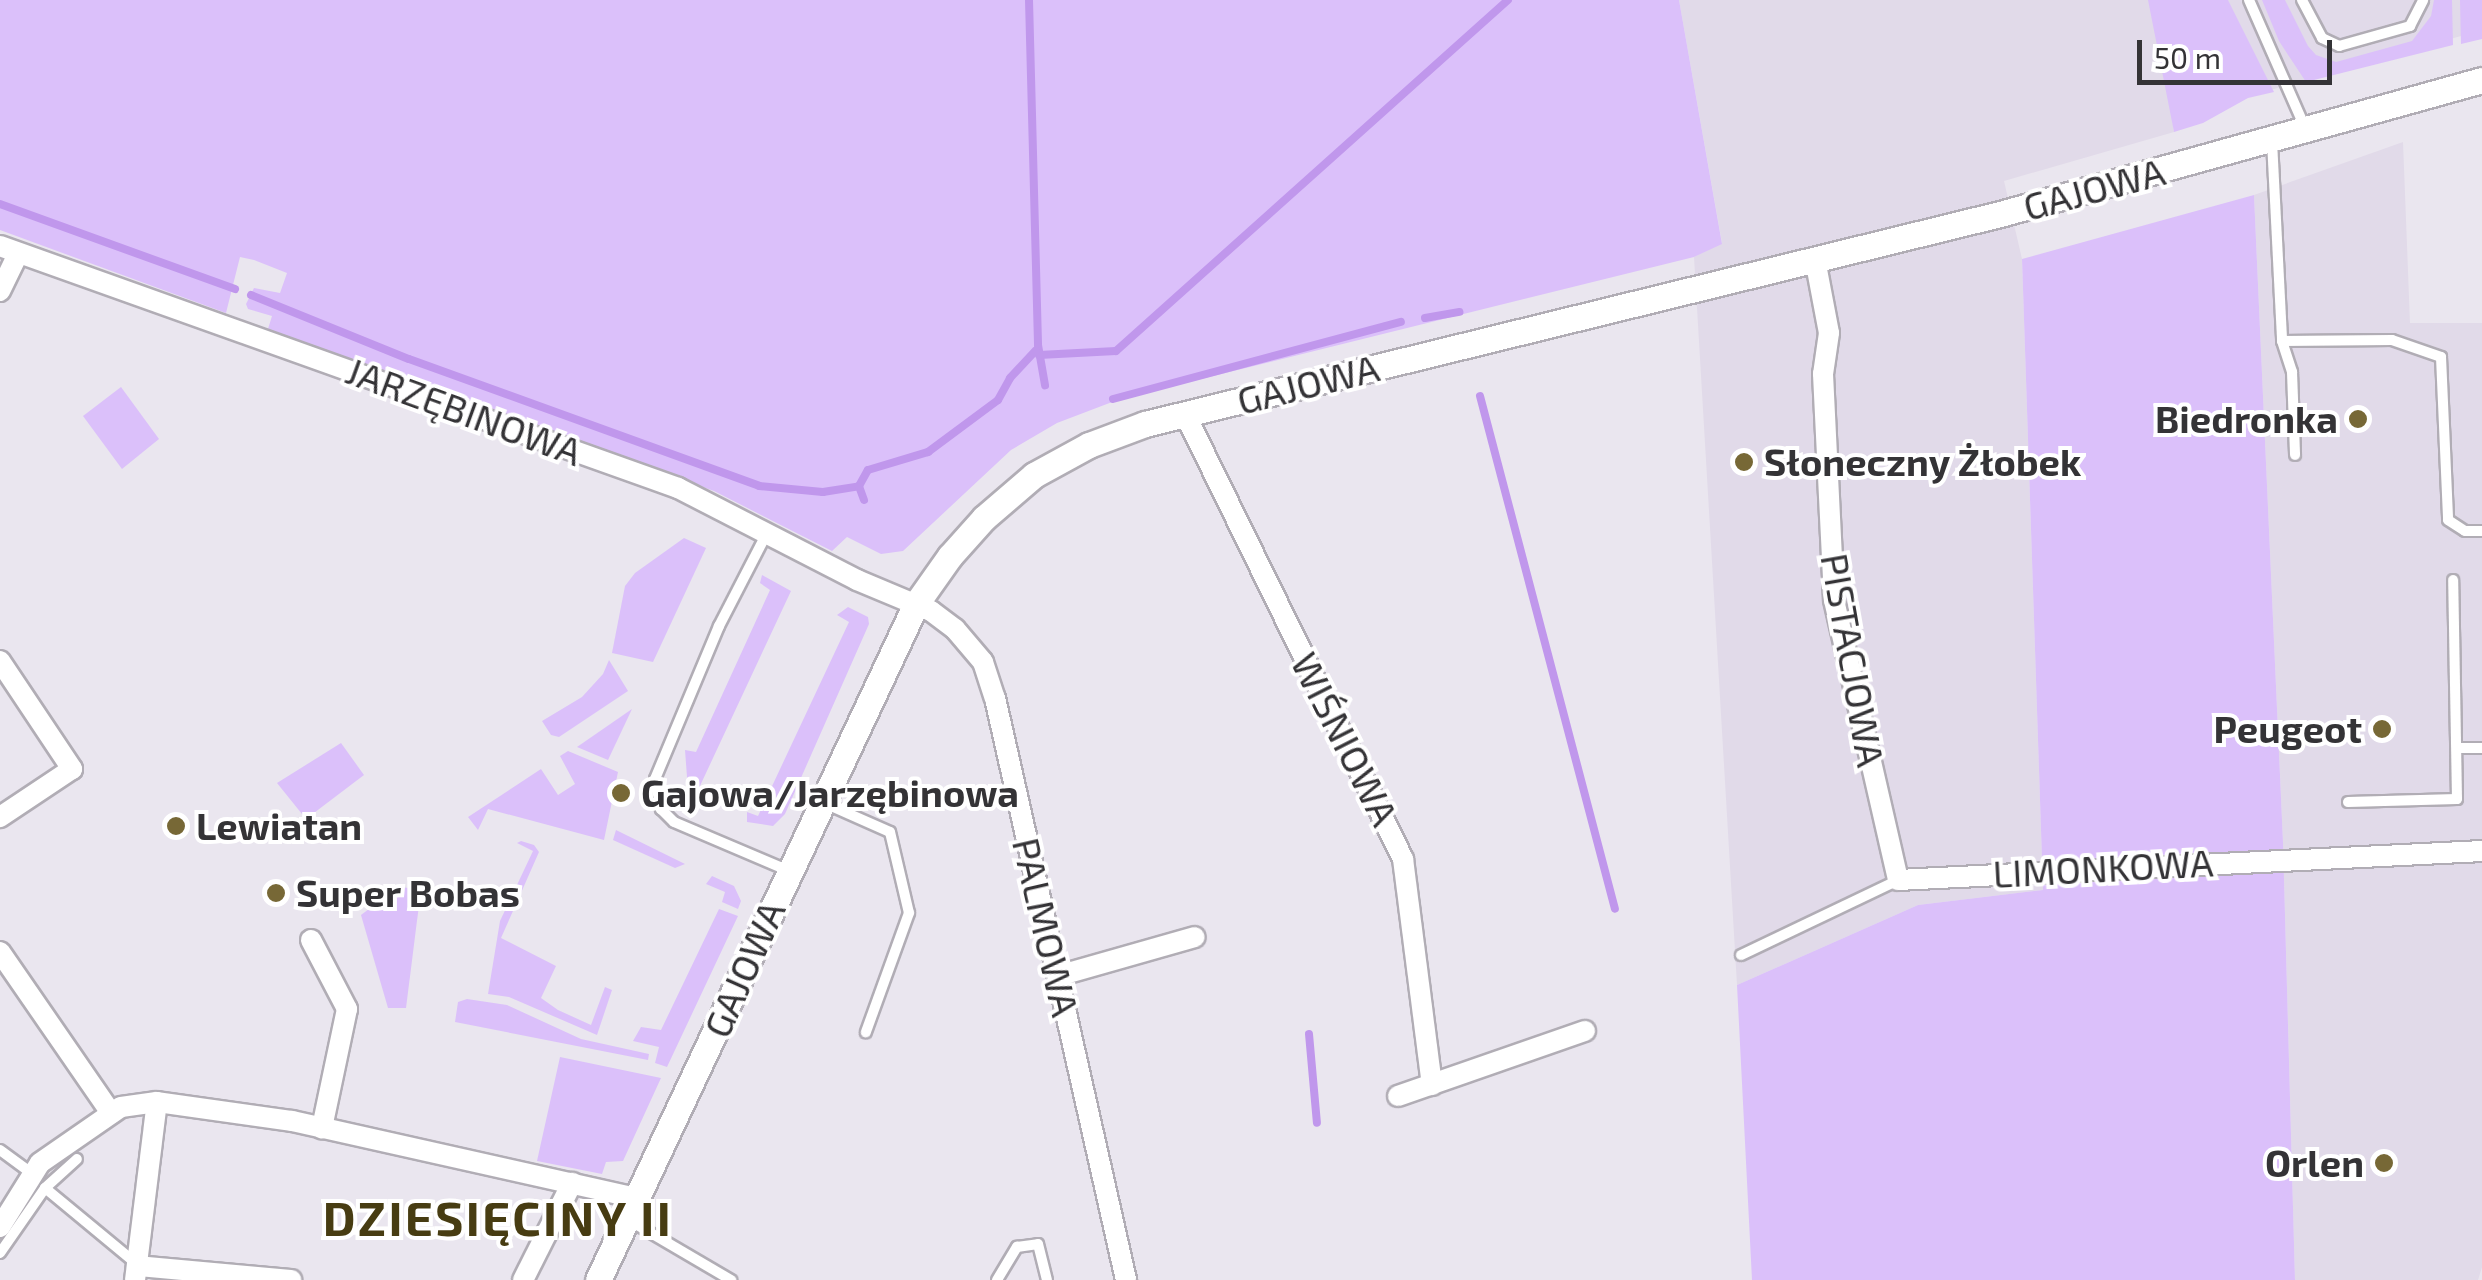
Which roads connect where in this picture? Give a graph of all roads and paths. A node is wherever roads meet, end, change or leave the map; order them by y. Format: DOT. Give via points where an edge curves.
graph roads {
  1 [pos="2249,0"];
  2 [pos="2302,0"];
  3 [pos="2424,0"];
  4 [pos="2482,80"];
  5 [pos="2307,131"];
  6 [pos="2272,140"];
  7 [pos="9,250"];
  8 [pos="1815,260"];
  9 [pos="0,291"];
  10 [pos="2282,341"];
  11 [pos="1185,414"];
  12 [pos="2296,455"];
  13 [pos="768,531"];
  14 [pos="2482,532"];
  15 [pos="2453,580"];
  16 [pos="916,604"];
  17 [pos="0,661"];
  18 [pos="2456,748"];
  19 [pos="2482,748"];
  20 [pos="821,801"];
  21 [pos="2348,802"];
  22 [pos="0,817"];
  23 [pos="2482,851"];
  24 [pos="788,871"];
  25 [pos="1898,880"];
  26 [pos="1195,936"];
  27 [pos="311,940"];
  28 [pos="0,952"];
  29 [pos="1741,955"];
  30 [pos="1058,976"];
  31 [pos="1585,1031"];
  32 [pos="866,1032"];
  33 [pos="1432,1086"];
  34 [pos="1398,1096"];
  35 [pos="157,1102"];
  36 [pos="111,1113"];
  37 [pos="322,1128"];
  38 [pos="0,1150"];
  39 [pos="77,1159"];
  40 [pos="40,1182"];
  41 [pos="572,1183"];
  42 [pos="632,1209"];
  43 [pos="0,1226"];
  44 [pos="0,1253"];
  45 [pos="137,1273"];
  46 [pos="291,1280"];
  47 [pos="523,1280"];
  48 [pos="598,1280"];
  49 [pos="731,1280"];
  50 [pos="998,1280"];
  51 [pos="1047,1280"];
  52 [pos="1126,1280"];
  1 -- 5 [label="lane"];
  2 -- 3 [label="lane" via="2322,38 2338,46 2410,26"];
  4 -- 5 [label="street, GAJOWA"];
  5 -- 6 [label="street, GAJOWA"];
  6 -- 8 [label="street, GAJOWA"];
  6 -- 10 [label="lane"];
  7 -- 9 [label="street"];
  7 -- 13 [label="street, JARZĘBINOWA" via="678,488"];
  8 -- 11 [label="street, GAJOWA"];
  8 -- 25 [label="street, PISTACJOWA" via="1830,332 1823,374 1834,600"];
  10 -- 12 [label="lane" via="2292,372"];
  10 -- 14 [label="lane" via="2392,340 2441,357 2448,520"];
  11 -- 16 [label="street, GAJOWA" via="1115,434 1034,475 973,530"];
  11 -- 33 [label="street, WIŚNIOWA" via="1403,859"];
  13 -- 16 [label="street, JARZĘBINOWA"];
  13 -- 24 [label="lane" via="719,626 655,779 661,809 674,822"];
  15 -- 18 [label="lane"];
  16 -- 20 [label="street, GAJOWA"];
  16 -- 30 [label="street, PALMOWA" via="955,629 988,674"];
  17 -- 22 [label="street" via="72,769"];
  18 -- 19 [label="lane"];
  18 -- 21 [label="lane" via="2457,799"];
  20 -- 24 [label="street, GAJOWA"];
  20 -- 32 [label="lane" via="890,832 909,913"];
  23 -- 25 [label="street, LIMONKOWA"];
  24 -- 42 [label="street, GAJOWA"];
  25 -- 29 [label="lane, LIMONKOWA"];
  26 -- 30 [label="street"];
  27 -- 37 [label="street" via="347,1009"];
  28 -- 36 [label="street"];
  30 -- 52 [label="street, PALMOWA"];
  31 -- 33 [label="street"];
  33 -- 34 [label="street"];
  35 -- 36 [label="street"];
  35 -- 37 [label="street"];
  35 -- 45 [label="street"];
  36 -- 40 [label="street" via="40,1163"];
  37 -- 41 [label="street"];
  38 -- 40 [label="lane"];
  39 -- 40 [label="lane"];
  40 -- 43 [label="street"];
  40 -- 44 [label="lane"];
  40 -- 45 [label="lane"];
  41 -- 42 [label="street"];
  41 -- 47 [label="street"];
  42 -- 48 [label="street, GAJOWA"];
  42 -- 49 [label="lane"];
  45 -- 46 [label="street"];
  50 -- 51 [label="lane" via="1016,1247 1038,1244"];
}
